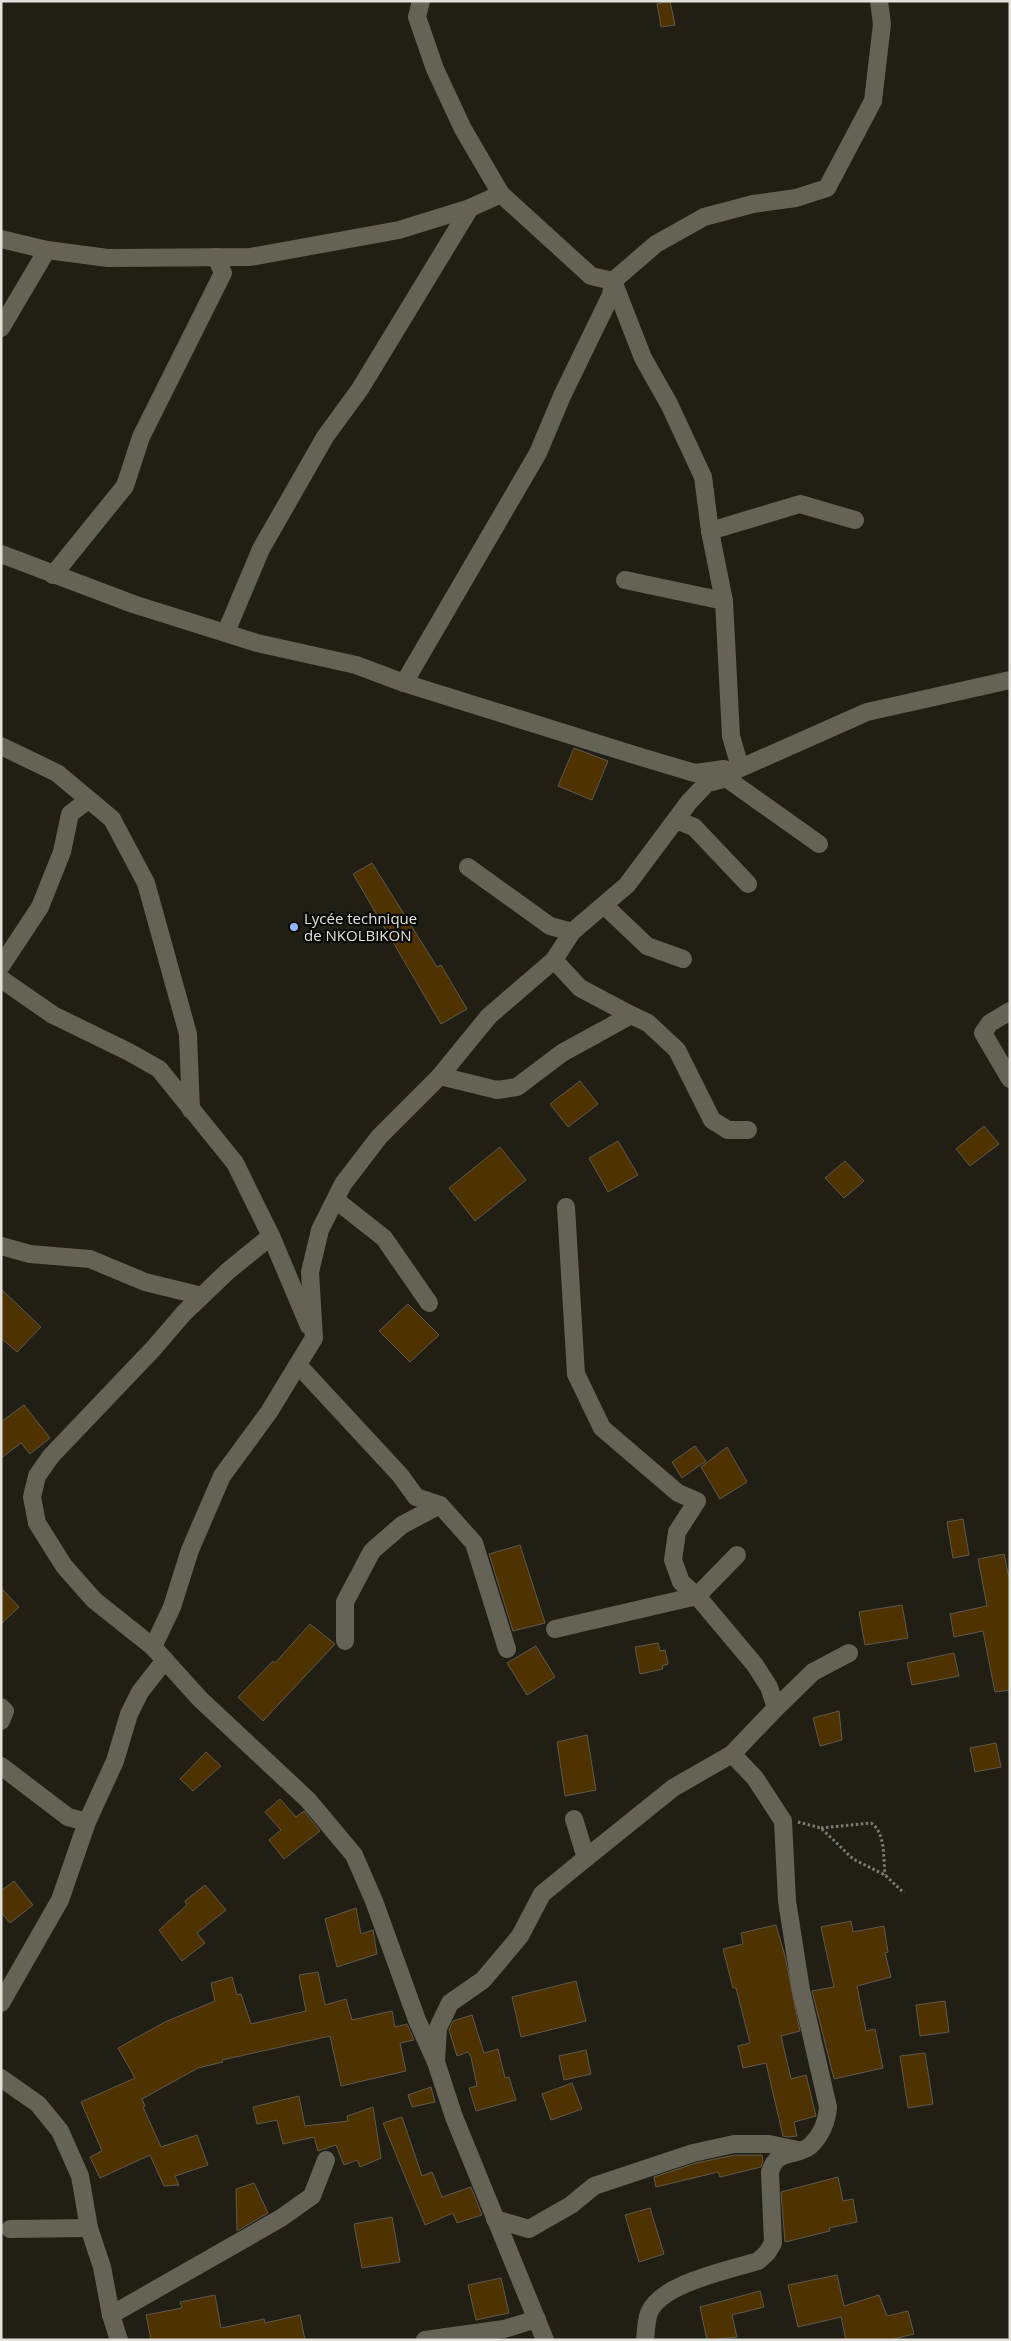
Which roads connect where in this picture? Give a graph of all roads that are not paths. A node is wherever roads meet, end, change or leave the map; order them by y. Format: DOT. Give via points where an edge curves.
graph roads {
  1 [pos="421,1"];
  2 [pos="879,1"];
  3 [pos="501,194"];
  4 [pos="470,208"];
  5 [pos="1,239"];
  6 [pos="47,250"];
  7 [pos="216,257"];
  8 [pos="613,281"];
  9 [pos="1,328"];
  10 [pos="856,520"];
  11 [pos="710,531"];
  12 [pos="1,554"];
  13 [pos="53,575"];
  14 [pos="625,580"];
  15 [pos="724,601"];
  16 [pos="226,632"];
  17 [pos="1010,680"];
  18 [pos="404,683"];
  19 [pos="1,746"];
  20 [pos="740,767"];
  21 [pos="707,783"];
  22 [pos="88,800"];
  23 [pos="676,820"];
  24 [pos="819,844"];
  25 [pos="468,868"];
  26 [pos="748,884"];
  27 [pos="604,905"];
  28 [pos="572,932"];
  29 [pos="683,959"];
  30 [pos="554,960"];
  31 [pos="1,966"];
  32 [pos="1,979"];
  33 [pos="1010,1011"];
  34 [pos="631,1015"];
  35 [pos="440,1076"];
  36 [pos="1010,1079"];
  37 [pos="191,1110"];
  38 [pos="748,1130"];
  39 [pos="337,1200"];
  40 [pos="566,1208"];
  41 [pos="271,1236"];
  42 [pos="1,1246"];
  43 [pos="202,1296"];
  44 [pos="429,1303"];
  45 [pos="314,1338"];
  46 [pos="299,1366"];
  47 [pos="440,1505"];
  48 [pos="737,1555"];
  49 [pos="697,1596"];
  50 [pos="555,1629"];
  51 [pos="345,1641"];
  52 [pos="507,1649"];
  53 [pos="849,1652"];
  54 [pos="159,1653"];
  55 [pos="1,1707"];
  56 [pos="776,1708"];
  57 [pos="1,1721"];
  58 [pos="732,1754"];
  59 [pos="1,1766"];
  60 [pos="574,1819"];
  61 [pos="87,1822"];
  62 [pos="586,1858"];
  63 [pos="1,2003"];
  64 [pos="436,2062"];
  65 [pos="1,2078"];
  66 [pos="799,2150"];
  67 [pos="326,2160"];
  68 [pos="495,2219"];
  69 [pos="89,2228"];
  70 [pos="10,2229"];
  71 [pos="110,2315"];
  72 [pos="537,2319"];
  73 [pos="119,2340"];
  74 [pos="424,2340"];
  75 [pos="545,2340"];
  76 [pos="645,2340"];
  1 -- 3 [label="street" via="417,17 435,70"];
  2 -- 8 [label="street" via="882,24 873,101 827,188 796,198 753,204 704,217 656,244"];
  3 -- 4 [label="street"];
  3 -- 8 [label="street" via="591,276"];
  4 -- 7 [label="street" via="400,230 314,247 250,257"];
  4 -- 16 [label="street" via="360,389 325,437 300,480 261,549"];
  5 -- 6 [label="street"];
  6 -- 7 [label="street" via="108,258"];
  6 -- 9 [label="street"];
  7 -- 13 [label="street" via="223,273 141,437 124,486"];
  8 -- 11 [label="street" via="643,358 669,404 703,477"];
  8 -- 18 [label="street" via="611,295 538,454"];
  10 -- 11 [label="street" via="800,504"];
  11 -- 15 [label="street"];
  12 -- 13 [label="street"];
  13 -- 16 [label="street" via="133,604"];
  14 -- 15 [label="street"];
  15 -- 20 [label="street" via="731,736"];
  16 -- 18 [label="street" via="257,643 356,664"];
  17 -- 20 [label="street" via="867,712"];
  18 -- 20 [label="street" via="695,773"];
  19 -- 22 [label="street" via="57,773"];
  20 -- 21 [label="street"];
  21 -- 23 [label="street"];
  21 -- 24 [label="street" via="726,778"];
  22 -- 31 [label="street" via="70,814 62,852 40,907"];
  22 -- 37 [label="street" via="112,819 146,883 188,1034"];
  23 -- 26 [label="street" via="694,827"];
  23 -- 27 [label="street" via="627,885"];
  25 -- 28 [label="street" via="550,926"];
  27 -- 28 [label="street"];
  27 -- 29 [label="street" via="647,946"];
  28 -- 30 [label="street"];
  30 -- 34 [label="street" via="580,988"];
  30 -- 35 [label="street" via="489,1016"];
  32 -- 37 [label="street" via="53,1015 159,1069"];
  33 -- 36 [label="street" via="990,1022 983,1033"];
  34 -- 35 [label="street" via="562,1053 517,1087 497,1090"];
  34 -- 38 [label="street" via="648,1023 677,1050 712,1120 728,1130"];
  35 -- 39 [label="street" via="379,1137 344,1184"];
  37 -- 41 [label="street" via="235,1162"];
  39 -- 44 [label="street" via="384,1238"];
  39 -- 45 [label="street" via="320,1230 310,1272"];
  40 -- 49 [label="street" via="576,1374 602,1428 678,1493 697,1501 677,1532 673,1560 681,1582"];
  41 -- 43 [label="street"];
  41 -- 45 [label="street"];
  42 -- 43 [label="street" via="30,1254 90,1259 145,1282"];
  43 -- 54 [label="street" via="51,1456 37,1476 32,1497 37,1523 64,1566 94,1600"];
  45 -- 46 [label="street"];
  46 -- 47 [label="street" via="400,1475 416,1497"];
  46 -- 54 [label="street" via="222,1476 190,1550"];
  47 -- 51 [label="street" via="402,1525 372,1551 345,1602"];
  47 -- 52 [label="street" via="474,1543"];
  48 -- 49 [label="street"];
  49 -- 50 [label="street"];
  49 -- 56 [label="street" via="755,1665 769,1687"];
  53 -- 56 [label="street" via="813,1672"];
  54 -- 61 [label="street" via="133,1707 115,1761"];
  54 -- 64 [label="street" via="200,1699 308,1800 354,1855"];
  55 -- 57 [label="street" via="5,1710"];
  56 -- 58 [label="street"];
  58 -- 62 [label="street" via="673,1788"];
  58 -- 66 [label="street" via="755,1778 783,1821 787,1901 801,1990 828,2107 827,2120 819,2134 809,2147"];
  59 -- 61 [label="street" via="68,1817"];
  60 -- 62 [label="street"];
  61 -- 63 [label="street" via="60,1900"];
  62 -- 64 [label="street" via="542,1894 520,1936 483,1980 450,2003 438,2028"];
  64 -- 68 [label="street"];
  65 -- 69 [label="street" via="38,2104 60,2131 80,2176"];
  66 -- 68 [label="street" via="769,2144 734,2144 594,2186 572,2205 529,2229"];
  66 -- 76 [label="street" via="778,2157 772,2164 773,2243 767,2253 758,2261 679,2286 664,2296 649,2312"];
  67 -- 71 [label="street" via="312,2196 281,2218"];
  68 -- 72 [label="street"];
  69 -- 70 [label="street"];
  69 -- 71 [label="street" via="102,2267"];
  71 -- 73 [label="street"];
  72 -- 74 [label="street" via="504,2329"];
  72 -- 75 [label="street"];
}
